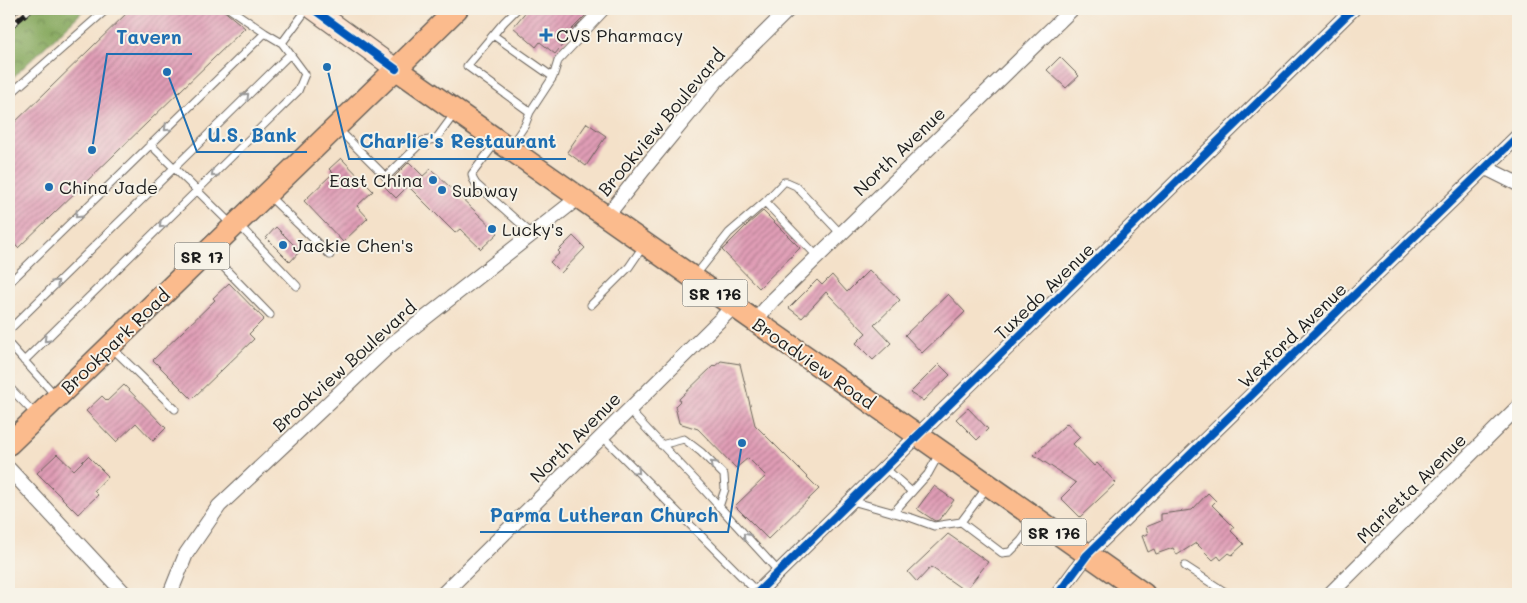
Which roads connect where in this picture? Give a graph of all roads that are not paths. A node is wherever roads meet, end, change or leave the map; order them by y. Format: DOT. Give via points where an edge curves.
graph roads {
  1 [pos="107,9"];
  2 [pos="230,9"];
  3 [pos="307,9"];
  4 [pos="313,9"];
  5 [pos="457,9"];
  6 [pos="517,9"];
  7 [pos="599,9"];
  8 [pos="607,9"];
  9 [pos="789,9"];
  10 [pos="1072,9"];
  11 [pos="1353,9"];
  12 [pos="265,33"];
  13 [pos="493,35"];
  14 [pos="282,43"];
  15 [pos="574,44"];
  16 [pos="290,54"];
  17 [pos="396,69"];
  18 [pos="553,77"];
  19 [pos="9,95"];
  20 [pos="456,112"];
  21 [pos="530,112"];
  22 [pos="336,127"];
  23 [pos="1518,136"];
  24 [pos="150,144"];
  25 [pos="503,145"];
  26 [pos="174,167"];
  27 [pos="1486,168"];
  28 [pos="1518,184"];
  29 [pos="197,190"];
  30 [pos="267,194"];
  31 [pos="578,198"];
  32 [pos="765,202"];
  33 [pos="606,217"];
  34 [pos="235,224"];
  35 [pos="532,234"];
  36 [pos="841,234"];
  37 [pos="644,244"];
  38 [pos="208,251"];
  39 [pos="330,255"];
  40 [pos="818,257"];
  41 [pos="693,278"];
  42 [pos="10,280"];
  43 [pos="297,286"];
  44 [pos="591,305"];
  45 [pos="734,306"];
  46 [pos="270,315"];
  47 [pos="755,321"];
  48 [pos="9,330"];
  49 [pos="9,344"];
  50 [pos="110,346"];
  51 [pos="24,361"];
  52 [pos="9,386"];
  53 [pos="57,397"];
  54 [pos="1518,407"];
  55 [pos="174,409"];
  56 [pos="629,410"];
  57 [pos="37,416"];
  58 [pos="918,435"];
  59 [pos="602,436"];
  60 [pos="9,444"];
  61 [pos="661,445"];
  62 [pos="941,451"];
  63 [pos="885,468"];
  64 [pos="9,469"];
  65 [pos="989,486"];
  66 [pos="912,492"];
  67 [pos="851,501"];
  68 [pos="719,507"];
  69 [pos="893,513"];
  70 [pos="1036,519"];
  71 [pos="961,522"];
  72 [pos="1087,555"];
  73 [pos="1185,566"];
  74 [pos="779,572"];
  75 [pos="757,593"];
  76 [pos="125,594"];
  77 [pos="170,594"];
  78 [pos="443,594"];
  79 [pos="1058,594"];
  80 [pos="1144,594"];
  81 [pos="1228,594"];
  82 [pos="1330,594"];
  1 -- 19 [label="lane"];
  2 -- 12 [label="lane"];
  3 -- 14 [label="lane"];
  4 -- 17 [label="main road, Broadview Road"];
  5 -- 17 [label="main road, Brookpark Road / SR 17"];
  6 -- 13 [label="lane"];
  7 -- 15 [label="lane" via="574,36"];
  8 -- 15 [label="lane"];
  9 -- 33 [label="street, Brookview Boulevard" via="716,81"];
  10 -- 36 [label="street, North Avenue"];
  11 -- 58 [label="street, Tuxedo Avenue"];
  12 -- 14 [label="lane"];
  12 -- 24 [label="lane, one-way"];
  13 -- 18 [label="lane"];
  13 -- 21 [label="lane" via="468,66"];
  14 -- 16 [label="lane"];
  15 -- 18 [label="lane" via="558,61"];
  26 -- 16 [label="lane, one-way"];
  16 -- 29 [label="lane, one-way" via="305,74 298,90"];
  17 -- 20 [label="main road, Broadview Road / SR 176"];
  17 -- 22 [label="main road, Brookpark Road / SR 17"];
  18 -- 21 [label="lane"];
  20 -- 22 [label="lane" via="436,139 423,141 386,177"];
  20 -- 25 [label="main road, Broadview Road / SR 176"];
  21 -- 25 [label="lane" via="524,125"];
  22 -- 30 [label="main road, Brookpark Road / SR 17"];
  23 -- 27 [label="street, Wexford Avenue"];
  24 -- 26 [label="lane"];
  24 -- 42 [label="lane, one-way"];
  25 -- 31 [label="main road, Broadview Road / SR 176"];
  25 -- 35 [label="lane" via="472,174 473,180"];
  26 -- 29 [label="lane"];
  48 -- 26 [label="lane, one-way"];
  27 -- 28 [label="street"];
  27 -- 72 [label="street, Wexford Avenue"];
  29 -- 34 [label="lane"];
  29 -- 51 [label="lane, one-way"];
  30 -- 34 [label="main road, Brookpark Road / SR 17"];
  30 -- 39 [label="lane"];
  31 -- 33 [label="main road, Broadview Road / SR 176"];
  31 -- 35 [label="street, Brookview Boulevard"];
  32 -- 36 [label="lane" via="787,182 796,186"];
  32 -- 40 [label="lane"];
  32 -- 41 [label="lane" via="730,234"];
  33 -- 37 [label="main road, Broadview Road / SR 176"];
  34 -- 38 [label="main road, Brookpark Road / SR 17"];
  34 -- 43 [label="lane"];
  35 -- 77 [label="street, Brookview Boulevard" via="387,348 218,506 186,554"];
  36 -- 40 [label="street, North Avenue"];
  37 -- 41 [label="main road, Broadview Road / SR 176"];
  37 -- 44 [label="lane" via="629,267"];
  38 -- 46 [label="lane"];
  38 -- 50 [label="main road, Brookpark Road / SR 17"];
  40 -- 47 [label="street, North Avenue"];
  41 -- 45 [label="main road, Broadview Road / SR 176"];
  45 -- 47 [label="main road, Broadview Road / SR 176"];
  45 -- 56 [label="street, North Avenue"];
  47 -- 58 [label="main road, Broadview Road / SR 176"];
  49 -- 51 [label="lane"];
  50 -- 53 [label="main road, Brookpark Road / SR 17"];
  50 -- 55 [label="lane"];
  51 -- 53 [label="lane"];
  52 -- 57 [label="lane"];
  53 -- 57 [label="main road, Brookpark Road / SR 17"];
  54 -- 82 [label="street, Marietta Avenue"];
  56 -- 59 [label="street, North Avenue"];
  56 -- 61 [label="lane"];
  57 -- 60 [label="main road, Brookpark Road / SR 17"];
  58 -- 62 [label="main road, Broadview Road / SR 176"];
  58 -- 63 [label="street, Tuxedo Avenue"];
  59 -- 75 [label="lane, one-way"];
  59 -- 78 [label="street, North Avenue"];
  61 -- 68 [label="lane"];
  68 -- 61 [label="lane, one-way" via="725,489 724,475 684,439"];
  62 -- 65 [label="main road, Broadview Road / SR 176"];
  62 -- 66 [label="lane" via="928,474"];
  63 -- 66 [label="lane"];
  63 -- 67 [label="street, Tuxedo Avenue"];
  64 -- 76 [label="street"];
  65 -- 70 [label="main road, Broadview Road / SR 176"];
  65 -- 71 [label="lane"];
  66 -- 69 [label="lane"];
  67 -- 69 [label="lane"];
  67 -- 74 [label="street, Tuxedo Avenue"];
  74 -- 68 [label="lane, one-way"];
  69 -- 71 [label="lane" via="934,526"];
  70 -- 71 [label="lane" via="1010,552 1002,553"];
  70 -- 72 [label="main road, Broadview Road / SR 176"];
  72 -- 79 [label="street, Wexford Avenue"];
  72 -- 80 [label="main road, Broadview Road / SR 176"];
  73 -- 81 [label="lane"];
  74 -- 75 [label="street, Tuxedo Avenue"];
}
